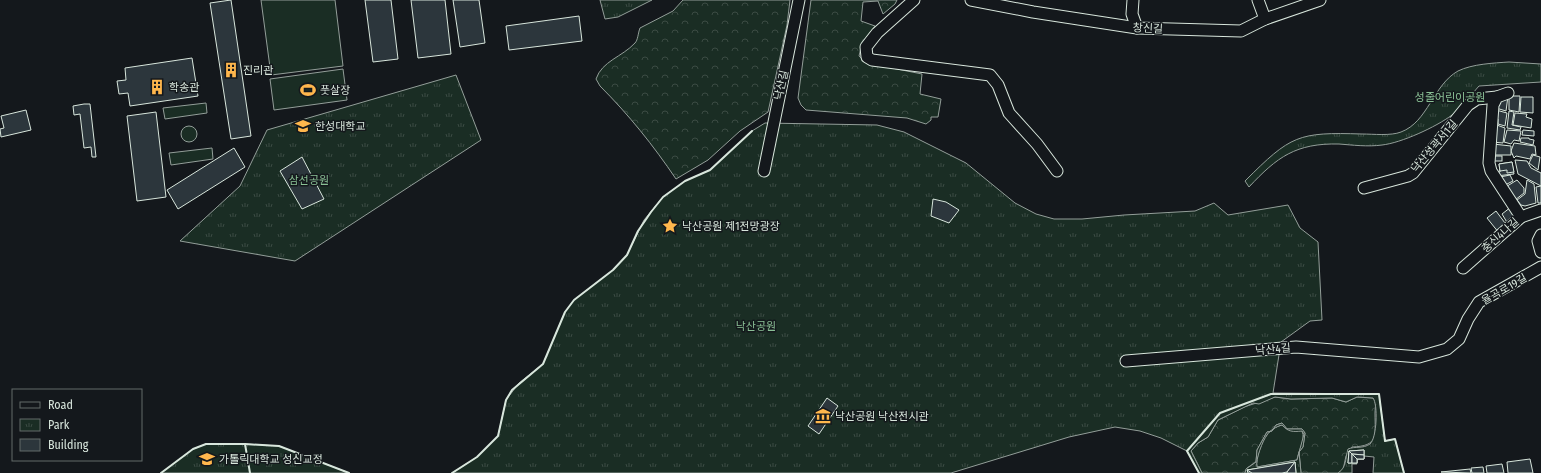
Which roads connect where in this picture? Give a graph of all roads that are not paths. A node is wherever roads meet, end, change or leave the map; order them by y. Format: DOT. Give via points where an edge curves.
graph roads {
  1 [pos="799,0"];
  2 [pos="914,0"];
  3 [pos="1133,0"];
  4 [pos="1258,0"];
  5 [pos="1320,0"];
  6 [pos="979,1"];
  7 [pos="1265,19"];
  8 [pos="1137,28"];
  9 [pos="1468,105"];
  10 [pos="1492,112"];
  11 [pos="1451,116"];
  12 [pos="764,171"];
  13 [pos="1057,171"];
  14 [pos="1364,188"];
  15 [pos="1541,210"];
  16 [pos="1521,217"];
  17 [pos="1541,235"];
  18 [pos="1541,252"];
  19 [pos="1463,268"];
  20 [pos="1540,268"];
  21 [pos="1419,356"];
  22 [pos="1126,361"];
  1 -- 12 [label="street, 낙산길"];
  2 -- 13 [label="street" via="877,33 866,47 867,57 872,60 990,75 998,85 1009,113"];
  3 -- 8 [label="street" via="1132,14"];
  4 -- 7 [label="street"];
  5 -- 7 [label="street, 창신길"];
  6 -- 8 [label="street, 창신길"];
  7 -- 8 [label="street, 창신길" via="1241,31"];
  9 -- 10 [label="street" via="1484,101 1490,105"];
  9 -- 10 [label="street" via="1477,100 1502,95 1494,101"];
  9 -- 11 [label="street"];
  9 -- 14 [label="street, 낙산성곽서1길" via="1413,173"];
  10 -- 16 [label="street" via="1489,167"];
  15 -- 16 [label="street, 충신4나길"];
  16 -- 19 [label="street, 충신4나길"];
  17 -- 18 [label="street" via="1538,241"];
  20 -- 21 [label="street, 율곡로19길" via="1479,302 1459,339 1447,348"];
  21 -- 22 [label="street, 낙산4길" via="1296,347"];
}
